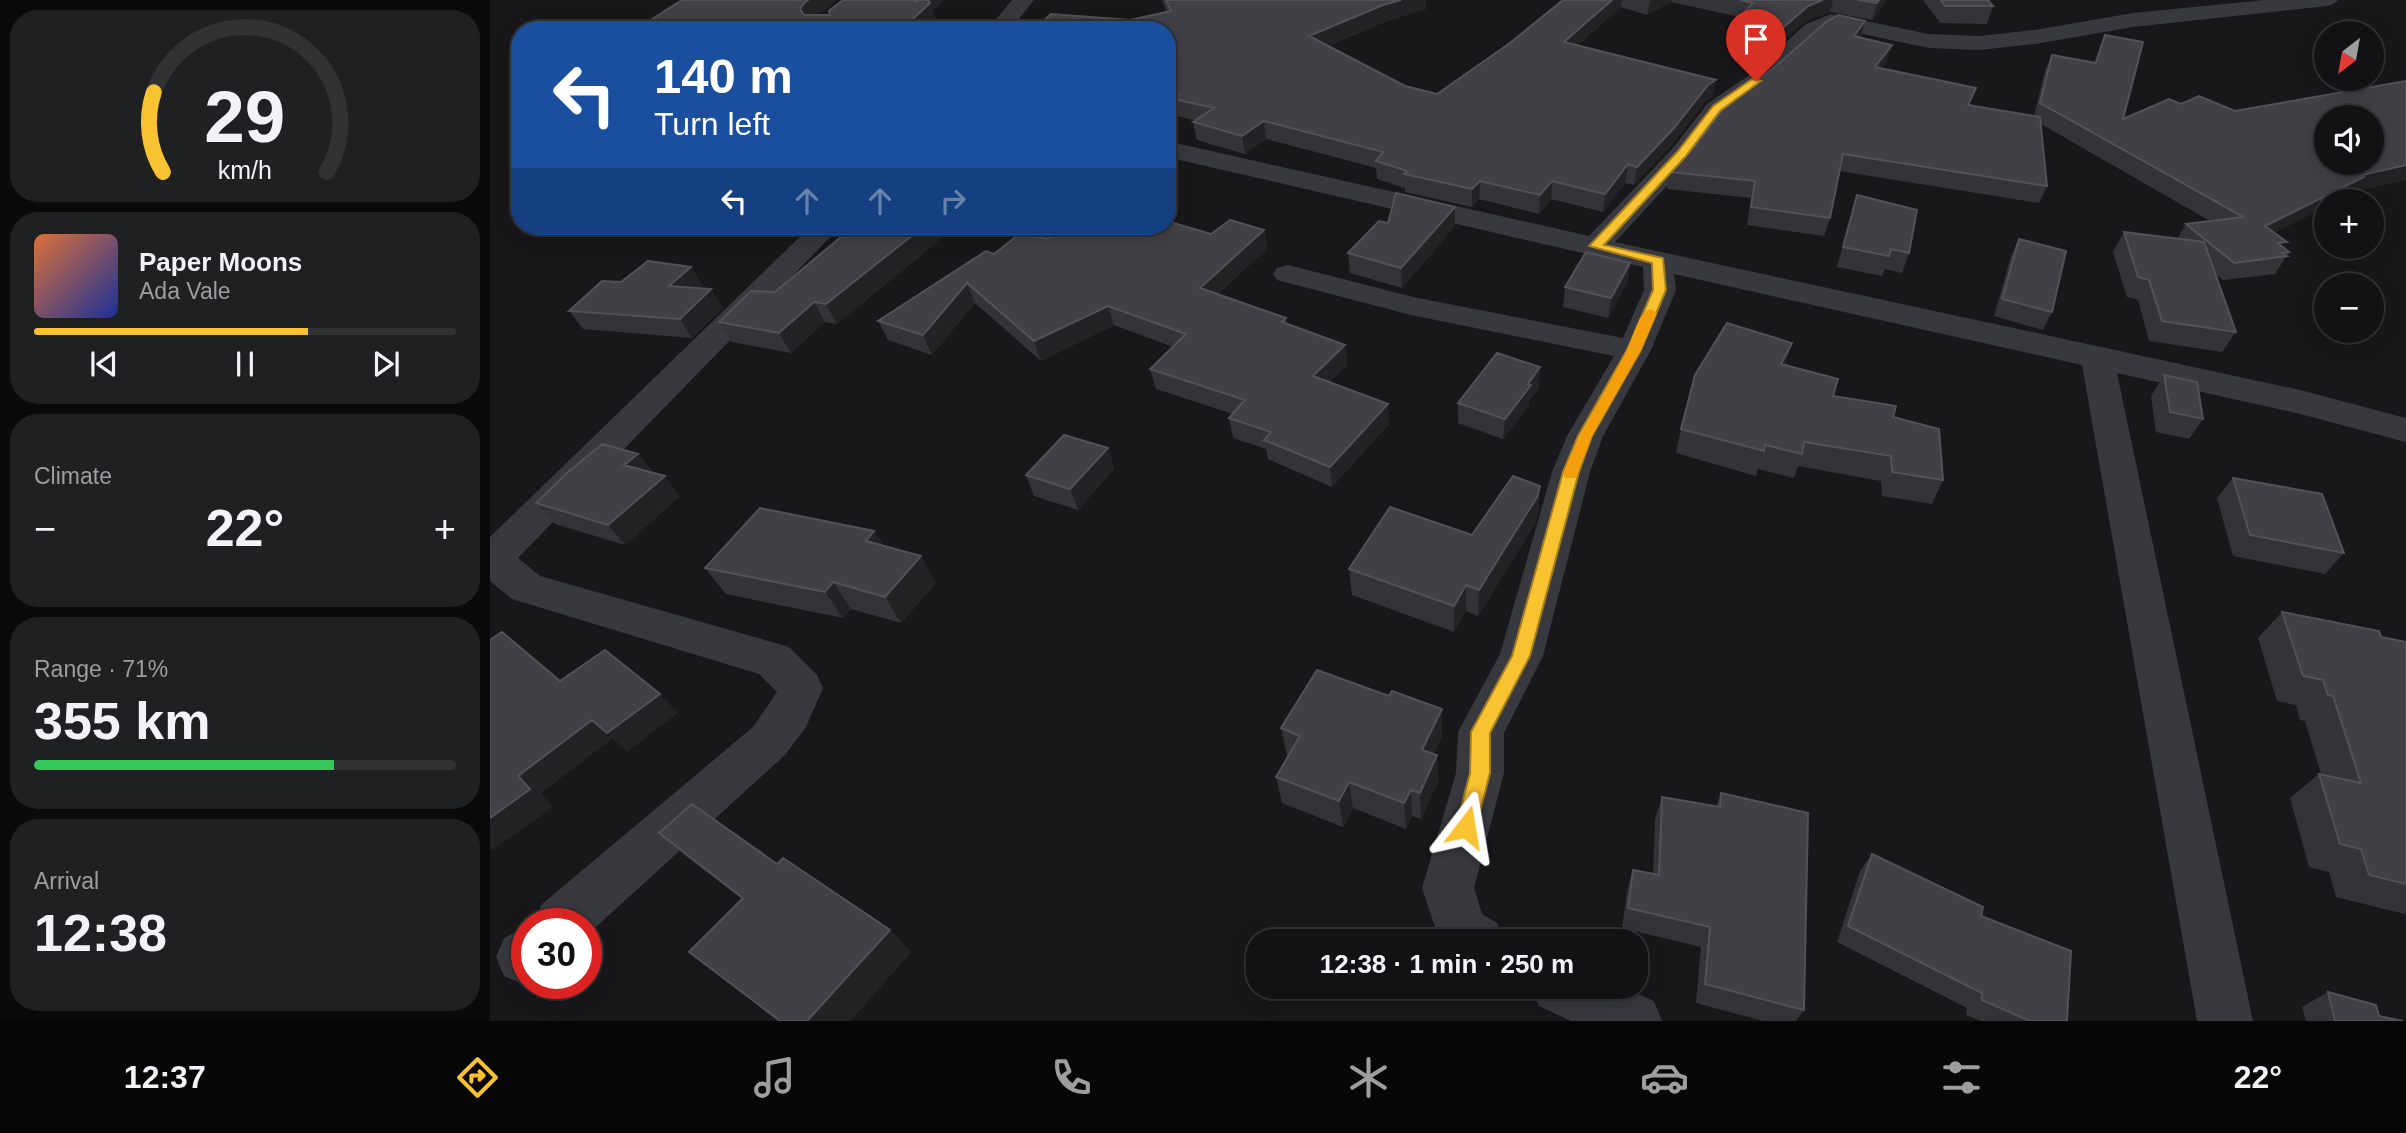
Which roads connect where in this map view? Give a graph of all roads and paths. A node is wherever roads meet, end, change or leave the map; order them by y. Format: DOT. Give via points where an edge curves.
graph roads {
  1 [pos="1023,0"];
  2 [pos="2327,0"];
  3 [pos="1006,21"];
  4 [pos="1176,151"];
  5 [pos="818,235"];
  6 [pos="1595,246"];
  7 [pos="1658,261"];
  8 [pos="1288,274"];
  9 [pos="1634,350"];
  10 [pos="2097,357"];
  11 [pos="2406,430"];
  12 [pos="494,554"];
  13 [pos="579,908"];
  14 [pos="1461,929"];
  15 [pos="1585,999"];
  16 [pos="1634,1021"];
  17 [pos="2225,1021"];
  1 -- 3 [label="street"];
  2 -- 6 [label="street" via="2133,20 1979,43 1929,41 1831,21 1814,29 1756,81 1716,109 1682,153"];
  4 -- 6 [label="street"];
  5 -- 12 [label="street"];
  6 -- 7 [label="street"];
  7 -- 9 [label="street" via="1660,290"];
  7 -- 10 [label="street"];
  8 -- 9 [label="street" via="1433,311"];
  9 -- 14 [label="street" via="1585,436 1521,656 1481,732 1480,773 1448,888"];
  10 -- 11 [label="street"];
  10 -- 17 [label="street"];
  12 -- 13 [label="street" via="503,569 527,588 774,660 801,688 790,713 769,741"];
  15 -- 16 [label="street"];
}
